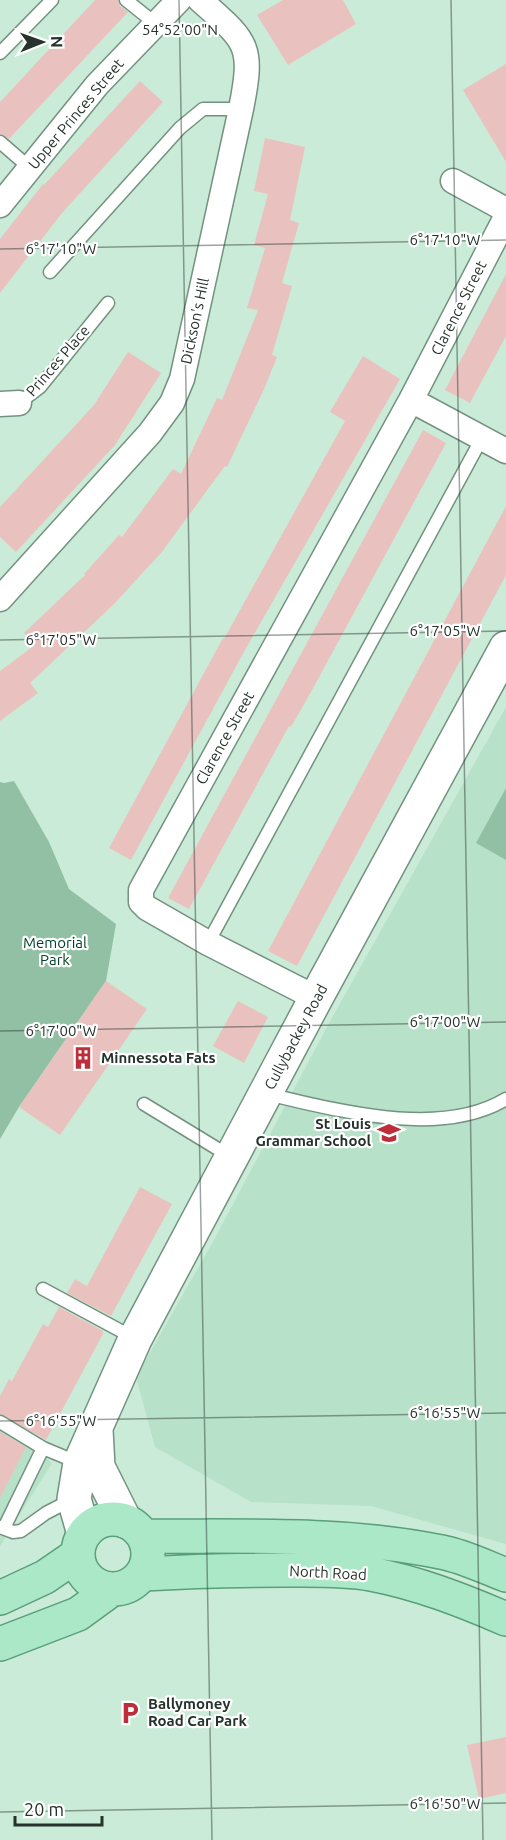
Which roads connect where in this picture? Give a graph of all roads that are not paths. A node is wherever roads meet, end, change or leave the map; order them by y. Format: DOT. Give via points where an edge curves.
graph roads {
  1 [pos="52,0"];
  2 [pos="126,0"];
  3 [pos="179,0"];
  4 [pos="200,0"];
  5 [pos="156,24"];
  6 [pos="0,54"];
  7 [pos="241,109"];
  8 [pos="0,141"];
  9 [pos="30,168"];
  10 [pos="453,182"];
  11 [pos="0,206"];
  12 [pos="506,210"];
  13 [pos="506,217"];
  14 [pos="50,272"];
  15 [pos="108,303"];
  16 [pos="411,400"];
  17 [pos="10,403"];
  18 [pos="482,438"];
  19 [pos="506,451"];
  20 [pos="0,599"];
  21 [pos="506,648"];
  22 [pos="208,943"];
  23 [pos="316,998"];
  24 [pos="266,1094"];
  25 [pos="144,1104"];
  26 [pos="503,1104"];
  27 [pos="232,1157"];
  28 [pos="43,1289"];
  29 [pos="135,1339"];
  30 [pos="0,1422"];
  31 [pos="96,1430"];
  32 [pos="43,1448"];
  33 [pos="80,1464"];
  34 [pos="74,1499"];
  35 [pos="2,1528"];
  36 [pos="134,1528"];
  37 [pos="81,1545"];
  38 [pos="143,1574"];
  39 [pos="506,1575"];
  40 [pos="111,1590"];
  41 [pos="0,1598"];
  42 [pos="506,1618"];
  43 [pos="0,1644"];
  1 -- 6 [label="lane"];
  2 -- 5 [label="lane"];
  3 -- 5 [label="street, Upper Princes Street"];
  4 -- 7 [label="street, Dickson's Hill" via="236,32 245,51 247,69"];
  5 -- 9 [label="street, Upper Princes Street" via="97,85"];
  7 -- 14 [label="lane" via="203,109 180,128"];
  7 -- 20 [label="street, Dickson's Hill" via="182,379 172,403 150,433"];
  8 -- 9 [label="lane"];
  9 -- 11 [label="street, Upper Princes Street"];
  10 -- 12 [label="street"];
  13 -- 16 [label="street, Clarence Street"];
  15 -- 17 [label="lane, Princes Place" via="40,387"];
  16 -- 18 [label="street"];
  16 -- 22 [label="street, Clarence Street" via="141,890 141,902 147,908"];
  18 -- 19 [label="street"];
  18 -- 22 [label="lane"];
  21 -- 23 [label="main road, Cullybackey Road"];
  22 -- 23 [label="street, Clarence Street"];
  23 -- 24 [label="main road, Cullybackey Road"];
  24 -- 26 [label="lane" via="381,1118 438,1118"];
  24 -- 27 [label="main road, Cullybackey Road"];
  25 -- 27 [label="lane"];
  27 -- 29 [label="main road, Cullybackey Road"];
  28 -- 29 [label="lane"];
  29 -- 31 [label="main road, Cullybackey Road"];
  30 -- 32 [label="lane"];
  31 -- 33 [label="main road, Cullybackey Road"];
  31 -- 36 [label="main road, Cullybackey Road" via="98,1467"];
  32 -- 33 [label="lane"];
  32 -- 35 [label="lane"];
  33 -- 34 [label="main road, Cullybackey Road"];
  34 -- 35 [label="lane" via="21,1531"];
  34 -- 37 [label="main road, Cullybackey Road"];
  36 -- 37 [label="main road" via="113,1519 102,1521 92,1526"];
  36 -- 38 [label="main road" via="149,1556"];
  36 -- 39 [label="main road" via="346,1538 443,1552"];
  37 -- 40 [label="main road" via="84,1575 101,1588"];
  37 -- 41 [label="main road" via="45,1577"];
  38 -- 40 [label="main road" via="123,1589"];
  38 -- 42 [label="main road, North Road" via="307,1570 370,1574 444,1593"];
  40 -- 43 [label="main road" via="78,1614"];
}
